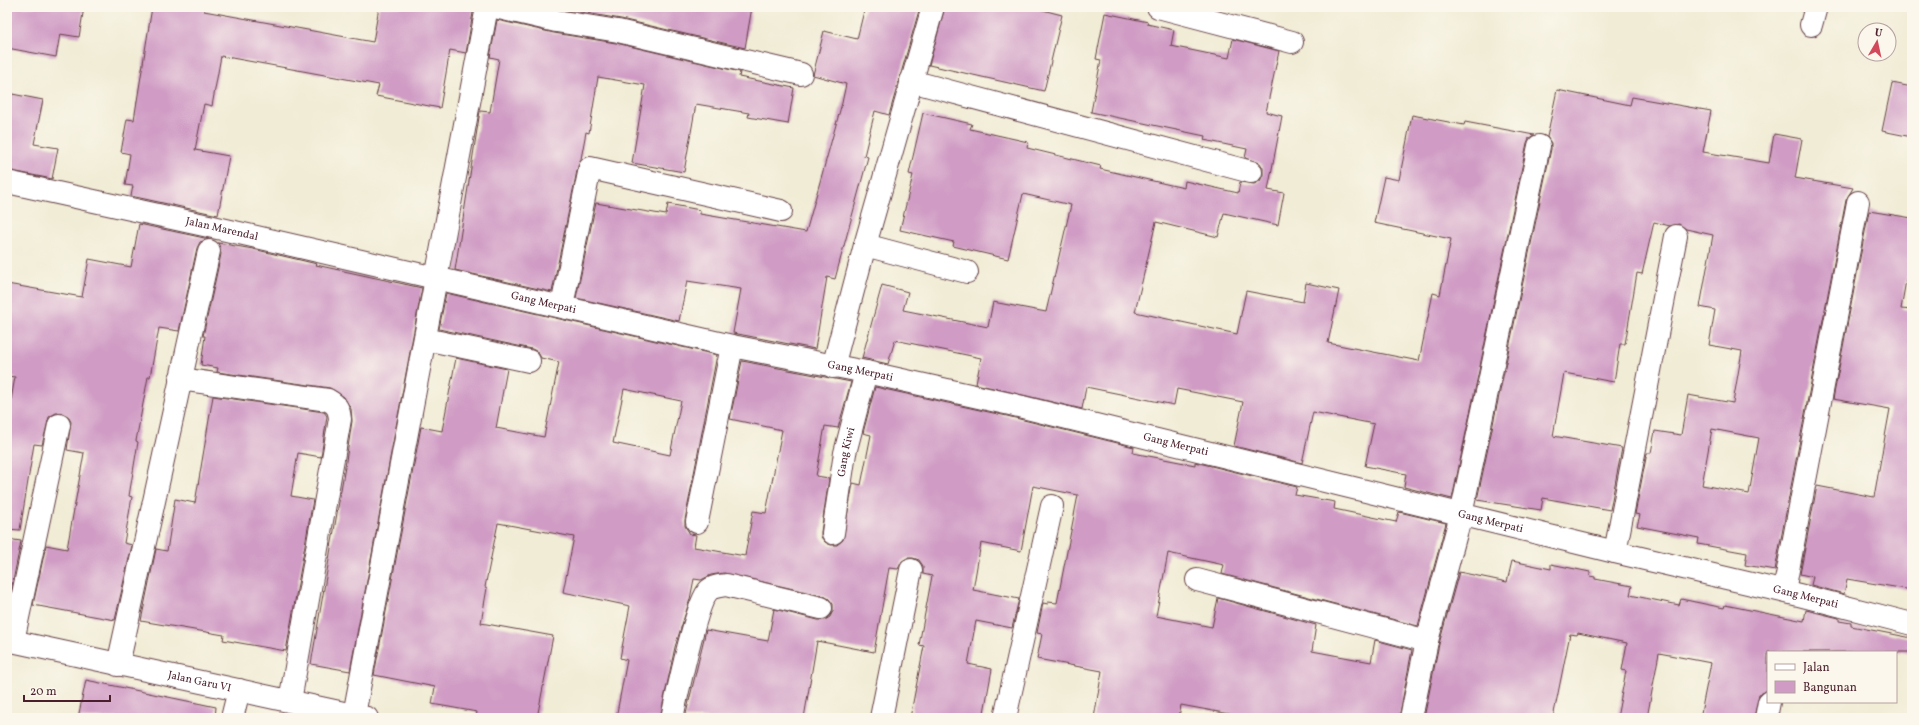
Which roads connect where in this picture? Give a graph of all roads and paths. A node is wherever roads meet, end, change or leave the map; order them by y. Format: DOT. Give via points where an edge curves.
graph roads {
  1 [pos="487,7"];
  2 [pos="495,7"];
  3 [pos="933,7"];
  4 [pos="1158,7"];
  5 [pos="1292,42"];
  6 [pos="801,74"];
  7 [pos="911,82"];
  8 [pos="1539,146"];
  9 [pos="1251,172"];
  10 [pos="7,182"];
  11 [pos="1858,202"];
  12 [pos="781,211"];
  13 [pos="1676,236"];
  14 [pos="865,245"];
  15 [pos="208,251"];
  16 [pos="967,272"];
  17 [pos="436,278"];
  18 [pos="562,306"];
  19 [pos="425,339"];
  20 [pos="732,346"];
  21 [pos="529,361"];
  22 [pos="833,367"];
  23 [pos="866,372"];
  24 [pos="180,379"];
  25 [pos="59,425"];
  26 [pos="1052,506"];
  27 [pos="1461,515"];
  28 [pos="697,522"];
  29 [pos="833,533"];
  30 [pos="1615,552"];
  31 [pos="911,570"];
  32 [pos="1197,580"];
  33 [pos="1784,591"];
  34 [pos="821,608"];
  35 [pos="1912,624"];
  36 [pos="10,640"];
  37 [pos="1427,641"];
  38 [pos="118,665"];
  39 [pos="239,690"];
  40 [pos="290,701"];
  41 [pos="1769,703"];
  42 [pos="361,716"];
  43 [pos="232,718"];
  44 [pos="672,718"];
  45 [pos="881,718"];
  46 [pos="1004,718"];
  47 [pos="1412,718"];
  48 [pos="1766,718"];
  1 -- 17 [label="street"];
  2 -- 6 [label="street" via="618,31"];
  3 -- 7 [label="street"];
  4 -- 5 [label="street"];
  7 -- 9 [label="street"];
  7 -- 14 [label="street"];
  8 -- 27 [label="street"];
  10 -- 17 [label="street, Jalan Marendal"];
  11 -- 33 [label="street"];
  12 -- 18 [label="street" via="590,168"];
  13 -- 30 [label="street"];
  14 -- 16 [label="street"];
  14 -- 22 [label="street"];
  15 -- 24 [label="street"];
  17 -- 18 [label="street, Gang Merpati"];
  17 -- 19 [label="street"];
  18 -- 20 [label="street, Gang Merpati"];
  19 -- 21 [label="street"];
  19 -- 42 [label="street"];
  20 -- 22 [label="street, Gang Merpati"];
  20 -- 28 [label="street"];
  22 -- 23 [label="street, Gang Merpati"];
  23 -- 27 [label="street, Gang Merpati" via="1010,404"];
  23 -- 29 [label="street, Gang Kiwi" via="845,453"];
  24 -- 38 [label="street"];
  24 -- 40 [label="street" via="328,400 339,410 340,419"];
  25 -- 36 [label="street"];
  26 -- 46 [label="street"];
  27 -- 30 [label="street, Gang Merpati"];
  27 -- 37 [label="street"];
  30 -- 33 [label="street, Gang Merpati"];
  31 -- 45 [label="street"];
  32 -- 37 [label="street"];
  33 -- 35 [label="street, Gang Merpati"];
  34 -- 44 [label="street" via="726,585 709,590 703,599 697,619"];
  36 -- 38 [label="street, Jalan Garu VI"];
  37 -- 47 [label="street"];
  38 -- 39 [label="street, Jalan Garu VI"];
  39 -- 40 [label="street, Jalan Garu VI"];
  39 -- 43 [label="street"];
  40 -- 42 [label="street, Jalan Garu VI"];
  41 -- 48 [label="street"];
}
